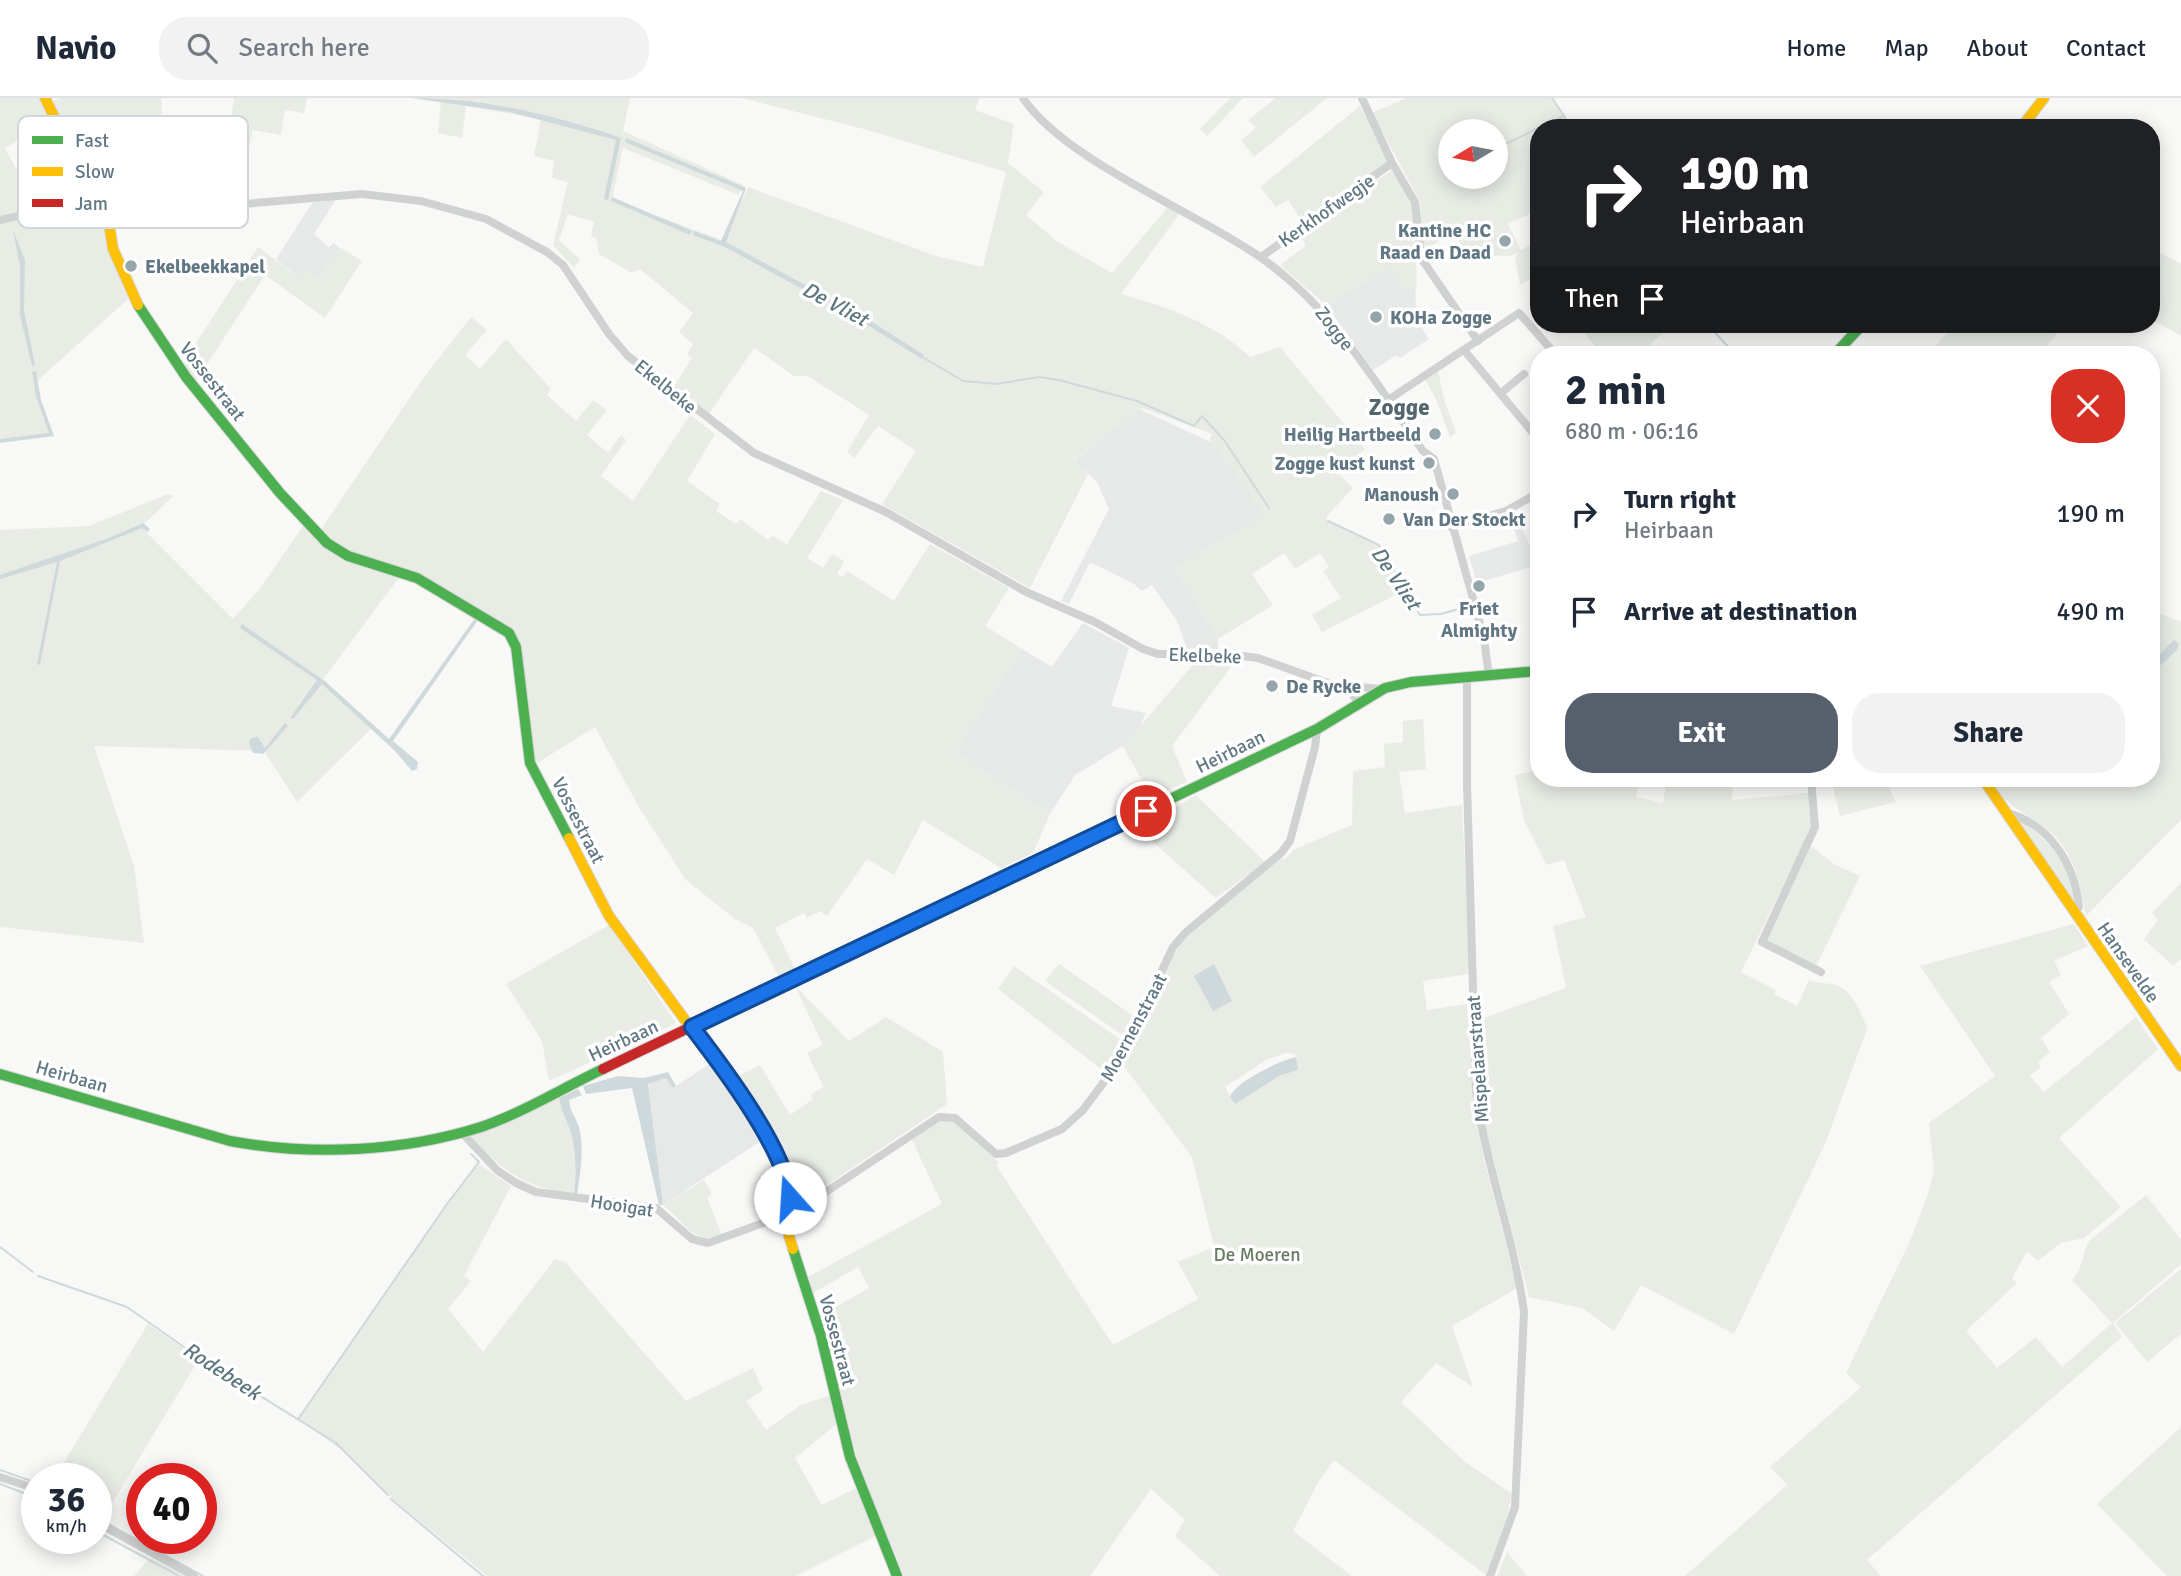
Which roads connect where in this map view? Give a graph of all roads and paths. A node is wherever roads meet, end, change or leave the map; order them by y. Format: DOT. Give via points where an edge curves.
graph roads {
  1 [pos="45,98"];
  2 [pos="1023,98"];
  3 [pos="1362,98"];
  4 [pos="2044,98"];
  5 [pos="54,116"];
  6 [pos="2028,119"];
  7 [pos="1392,163"];
  8 [pos="248,204"];
  9 [pos="18,216"];
  10 [pos="0,220"];
  11 [pos="111,228"];
  12 [pos="1261,257"];
  13 [pos="1530,325"];
  14 [pos="1855,333"];
  15 [pos="1478,341"];
  16 [pos="1842,346"];
  17 [pos="1464,350"];
  18 [pos="1524,374"];
  19 [pos="1501,394"];
  20 [pos="1388,400"];
  21 [pos="1530,429"];
  22 [pos="1530,498"];
  23 [pos="1451,527"];
  24 [pos="1530,672"];
  25 [pos="1489,677"];
  26 [pos="1467,679"];
  27 [pos="1335,686"];
  28 [pos="1383,689"];
  29 [pos="1359,704"];
  30 [pos="1317,729"];
  31 [pos="1812,787"];
  32 [pos="1989,787"];
  33 [pos="2007,813"];
  34 [pos="2074,912"];
  35 [pos="1822,972"];
  36 [pos="692,1027"];
  37 [pos="2181,1066"];
  38 [pos="0,1074"];
  39 [pos="461,1132"];
  40 [pos="789,1215"];
  41 [pos="0,1477"];
  42 [pos="21,1484"];
  43 [pos="112,1531"];
  44 [pos="194,1576"];
  45 [pos="897,1576"];
  46 [pos="1490,1576"];
  1 -- 5 [label="street"];
  2 -- 12 [label="street, Zogge" via="1062,138"];
  3 -- 7 [label="street"];
  4 -- 6 [label="street"];
  7 -- 12 [label="street, Kerkhofwegje"];
  7 -- 15 [label="street" via="1415,202 1420,254"];
  8 -- 27 [label="street, Ekelbeke" via="362,194 421,201 486,219 563,265 619,347 754,453 886,512 1026,592 1143,649 1258,658"];
  9 -- 10 [label="street, Ekelbeke"];
  11 -- 36 [label="street, Vossestraat" via="113,249 141,311 186,377 309,526 348,556 417,578 509,633 516,647 530,763 609,916"];
  12 -- 20 [label="street, Zogge" via="1320,306"];
  13 -- 15 [label="street" via="1519,313"];
  14 -- 16 [label="street"];
  15 -- 17 [label="street"];
  17 -- 19 [label="street"];
  17 -- 20 [label="street"];
  18 -- 19 [label="street"];
  19 -- 21 [label="street"];
  20 -- 23 [label="street, Zogge" via="1423,451 1434,458"];
  22 -- 23 [label="street" via="1506,511"];
  23 -- 25 [label="street, Zogge" via="1484,638"];
  24 -- 25 [label="street, Heirbaan"];
  25 -- 26 [label="street, Heirbaan"];
  26 -- 28 [label="street, Heirbaan" via="1411,682"];
  26 -- 46 [label="street, Mispelaarstraat" via="1476,1092 1524,1312 1515,1507"];
  27 -- 28 [label="street, Ekelbeke"];
  27 -- 29 [label="street, Ekelbeke" via="1354,694"];
  28 -- 29 [label="street, Heirbaan"];
  29 -- 30 [label="street, Heirbaan"];
  30 -- 36 [label="street, Heirbaan"];
  30 -- 40 [label="street, Moernenstraat" via="1290,841 1173,947 1118,1063 1072,1122 996,1154 955,1118 945,1115"];
  31 -- 35 [label="street" via="1815,827 1762,942"];
  32 -- 33 [label="street, Hansevelde"];
  33 -- 34 [label="street, Hansevelde"];
  33 -- 34 [label="street" via="2022,817 2046,835 2067,859 2078,897 2079,907"];
  34 -- 37 [label="street, Hansevelde"];
  36 -- 39 [label="street, Heirbaan" via="483,1126"];
  36 -- 40 [label="street, Vossestraat" via="761,1125 789,1188"];
  38 -- 39 [label="street, Heirbaan" via="239,1143 331,1148"];
  39 -- 40 [label="street, Hooigat" via="516,1183 536,1192 656,1208 699,1243 720,1241"];
  40 -- 45 [label="street, Vossestraat" via="789,1237 821,1336 850,1457"];
  41 -- 42 [label="street"];
  43 -- 44 [label="street"];
}
